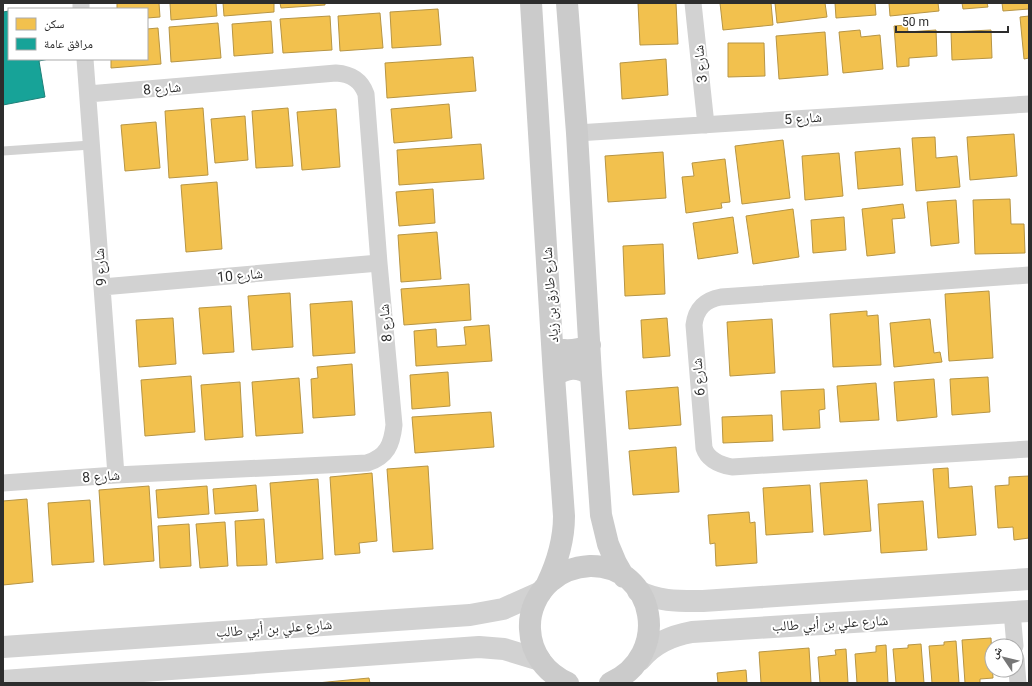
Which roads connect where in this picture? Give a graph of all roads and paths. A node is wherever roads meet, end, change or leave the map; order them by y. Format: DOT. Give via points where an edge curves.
graph roads {
  1 [pos="531,3"];
  2 [pos="567,3"];
  3 [pos="693,3"];
  4 [pos="85,60"];
  5 [pos="88,94"];
  6 [pos="1029,104"];
  7 [pos="706,125"];
  8 [pos="577,133"];
  9 [pos="91,145"];
  10 [pos="3,151"];
  11 [pos="379,262"];
  12 [pos="1029,275"];
  13 [pos="102,287"];
  14 [pos="590,345"];
  15 [pos="553,348"];
  16 [pos="591,375"];
  17 [pos="554,376"];
  18 [pos="1029,448"];
  19 [pos="116,475"];
  20 [pos="3,483"];
  21 [pos="1029,578"];
  22 [pos="631,584"];
  23 [pos="544,588"];
  24 [pos="703,601"];
  25 [pos="1021,612"];
  26 [pos="425,618"];
  27 [pos="703,631"];
  28 [pos="1016,638"];
  29 [pos="3,647"];
  30 [pos="424,651"];
  31 [pos="540,660"];
  32 [pos="624,675"];
  33 [pos="105,679"];
  34 [pos="3,681"];
  35 [pos="563,682"];
  1 -- 15 [label="main road, شارع طارق بن زياد"];
  2 -- 8 [label="main road"];
  3 -- 7 [label="street, شارع 3"];
  4 -- 5 [label="street, شارع 9"];
  5 -- 9 [label="street, شارع 9"];
  5 -- 11 [label="street, شارع 8" via="336,73 348,75 362,85 366,94"];
  6 -- 7 [label="street, شارع 5"];
  7 -- 8 [label="street, شارع 5"];
  8 -- 14 [label="main road"];
  9 -- 10 [label="lane"];
  9 -- 13 [label="street, شارع 9"];
  11 -- 13 [label="street, شارع 10"];
  11 -- 19 [label="street, شارع 8" via="394,425 389,446 382,456 368,463"];
  12 -- 18 [label="street, شارع 6" via="721,297 702,305 696,314 694,325 704,448 711,458 721,464 732,467"];
  13 -- 19 [label="street, شارع 9"];
  14 -- 15 [label="main road" via="576,350"];
  14 -- 16 [label="main road"];
  15 -- 17 [label="main road, شارع طارق بن زياد"];
  16 -- 17 [label="main road" via="576,368 561,371"];
  16 -- 22 [label="main road" via="602,524 612,554"];
  17 -- 23 [label="main road, شارع طارق بن زياد" via="564,521 558,559"];
  19 -- 20 [label="street, شارع 8"];
  21 -- 24 [label="street"];
  22 -- 23 [label="main road" via="605,568 584,566 564,572"];
  22 -- 24 [label="street" via="650,597 670,601"];
  22 -- 32 [label="main road" via="644,600 650,620 648,641"];
  23 -- 26 [label="street, شارع علي بن أبي طالب" via="513,605 493,612"];
  23 -- 31 [label="main road, شارع طارق بن زياد" via="532,608 529,626 532,644"];
  24 -- 27 [label="street" via="696,612 698,626"];
  25 -- 27 [label="street, شارع علي بن أبي طالب"];
  25 -- 28 [label="street"];
  26 -- 29 [label="street, شارع علي بن أبي طالب"];
  26 -- 30 [label="street" via="434,624 437,635 434,645"];
  27 -- 32 [label="street, شارع علي بن أبي طالب" via="681,634 656,644"];
  30 -- 31 [label="street" via="491,648"];
  30 -- 33 [label="street"];
  31 -- 35 [label="main road, شارع طارق بن زياد"];
  33 -- 34 [label="street"];
}
